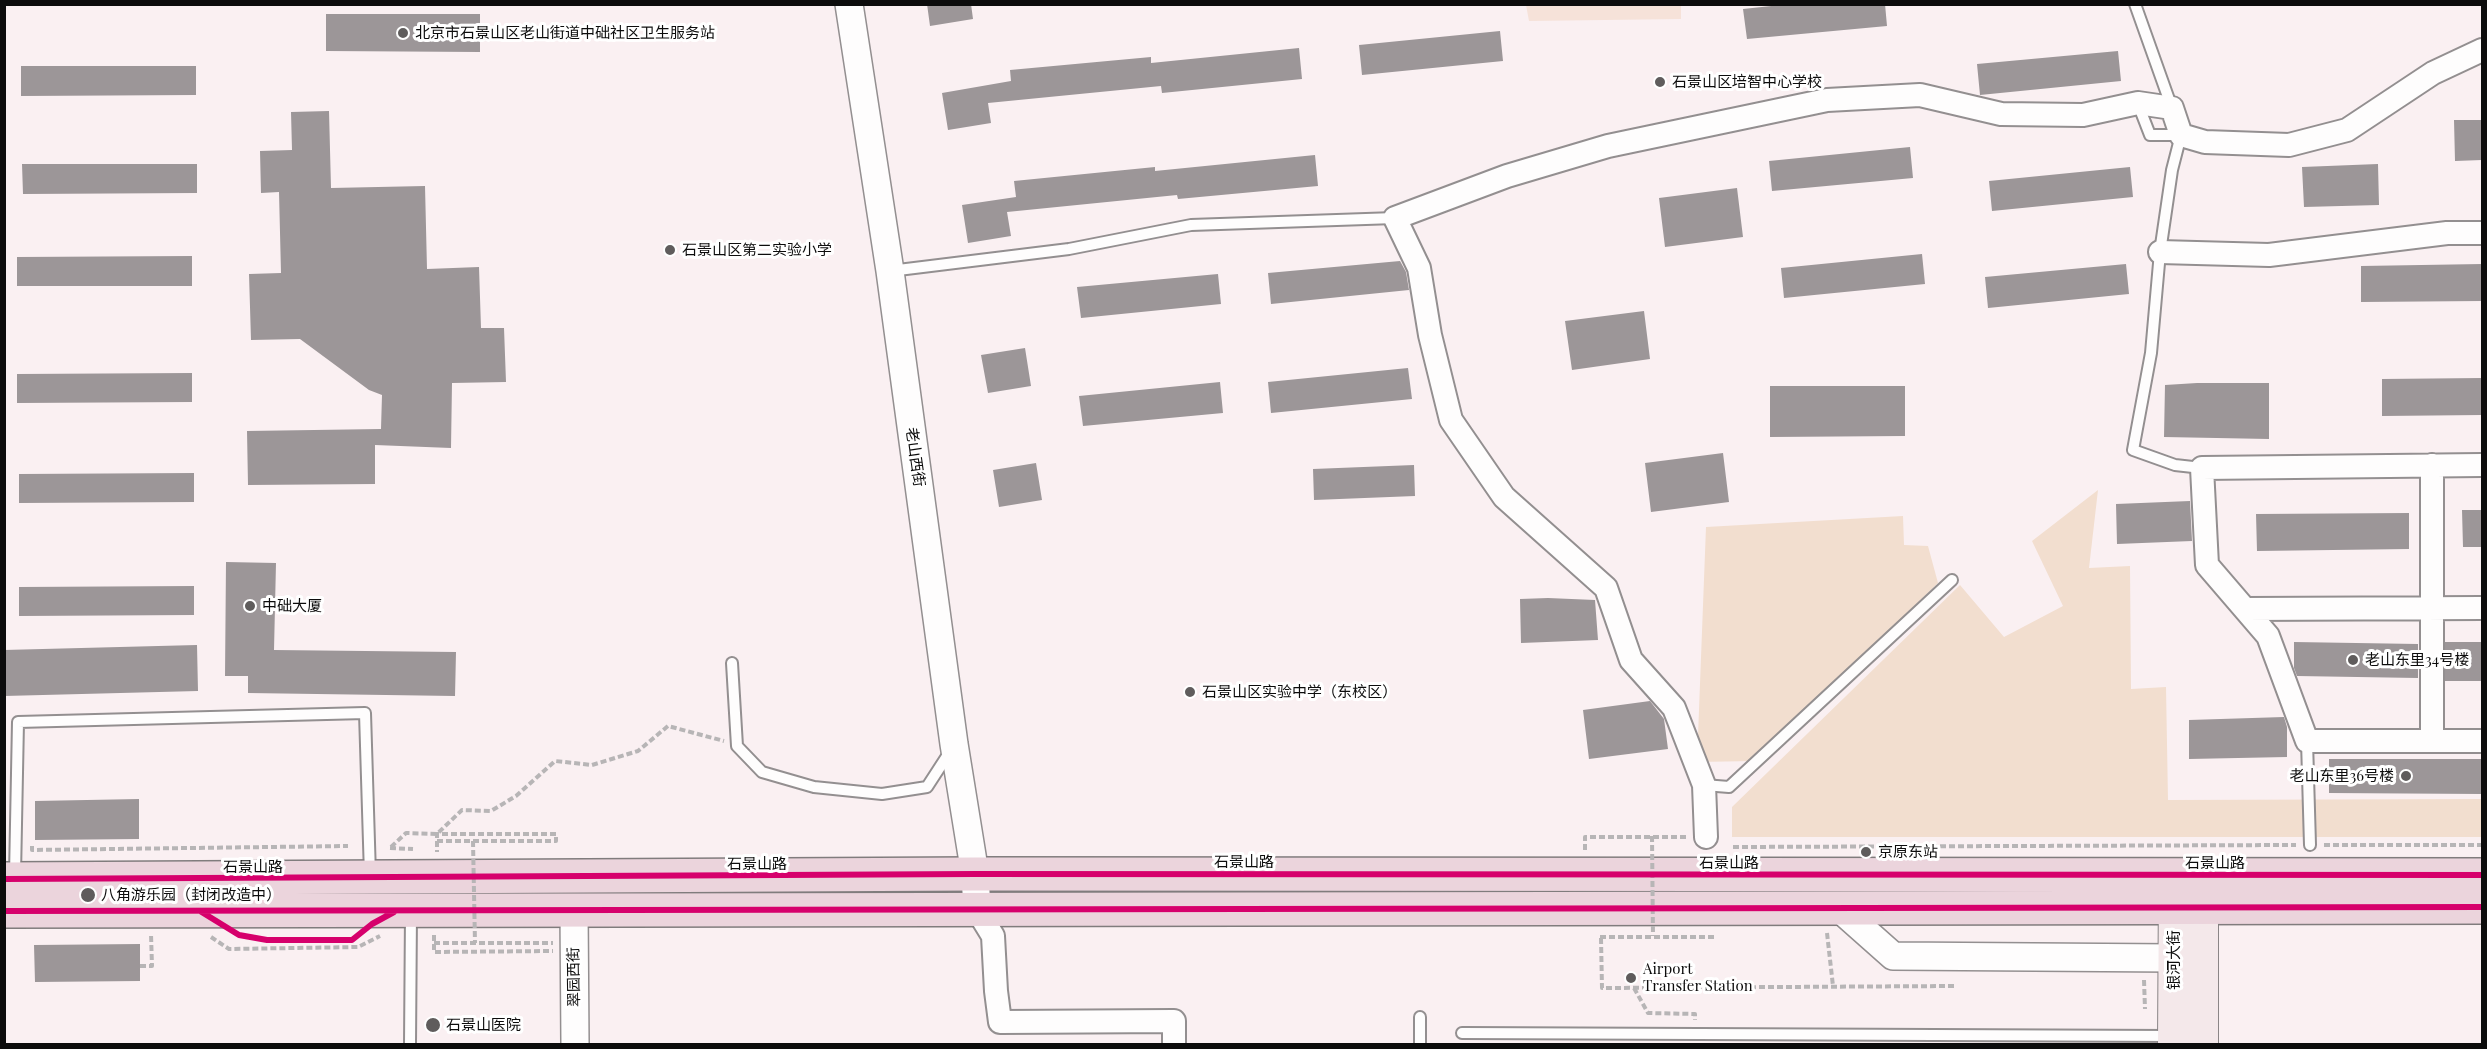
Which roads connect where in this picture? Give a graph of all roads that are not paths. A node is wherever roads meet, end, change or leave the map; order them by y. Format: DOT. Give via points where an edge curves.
graph roads {
  1 [pos="849,4"];
  2 [pos="2135,4"];
  3 [pos="2482,50"];
  4 [pos="2138,103"];
  5 [pos="2172,108"];
  6 [pos="2181,135"];
  7 [pos="1395,218"];
  8 [pos="2482,233"];
  9 [pos="2160,252"];
  10 [pos="890,271"];
  11 [pos="2432,465"];
  12 [pos="2482,465"];
  13 [pos="2202,468"];
  14 [pos="1952,580"];
  15 [pos="2432,608"];
  16 [pos="2482,608"];
  17 [pos="2246,609"];
  18 [pos="732,663"];
  19 [pos="2307,741"];
  20 [pos="2432,741"];
  21 [pos="2482,741"];
  22 [pos="954,744"];
  23 [pos="1704,785"];
  24 [pos="1706,837"];
  25 [pos="2310,845"];
  26 [pos="975,874"];
  27 [pos="2482,875"];
  28 [pos="10,879"];
  29 [pos="370,879"];
  30 [pos="2188,890"];
  31 [pos="2482,907"];
  32 [pos="1840,909"];
  33 [pos="411,910"];
  34 [pos="574,910"];
  35 [pos="977,910"];
  36 [pos="4,911"];
  37 [pos="2174,958"];
  38 [pos="1420,1017"];
  39 [pos="1462,1033"];
  40 [pos="2184,1042"];
  41 [pos="410,1044"];
  42 [pos="575,1044"];
  43 [pos="1174,1044"];
  44 [pos="1420,1044"];
  1 -- 10 [label="street, 老山西街"];
  2 -- 5 [label="lane"];
  3 -- 6 [label="street" via="2433,73 2347,130 2289,145 2205,142"];
  4 -- 5 [label="street"];
  4 -- 6 [label="lane" via="2150,135"];
  4 -- 7 [label="street" via="2083,115 2001,114 1920,96 1827,100 1608,146 1507,176"];
  5 -- 6 [label="street"];
  6 -- 9 [label="lane"];
  7 -- 10 [label="lane" via="1191,225 1069,249"];
  7 -- 23 [label="street" via="1419,268 1430,335 1451,420 1504,497 1606,588 1631,660 1674,708"];
  8 -- 9 [label="street" via="2446,233 2269,255"];
  9 -- 13 [label="lane" via="2151,353 2133,450 2175,465"];
  10 -- 22 [label="street, 老山西街"];
  11 -- 12 [label="street"];
  11 -- 13 [label="street"];
  11 -- 15 [label="street"];
  13 -- 17 [label="street" via="2207,564"];
  14 -- 23 [label="lane" via="1729,787"];
  15 -- 16 [label="street"];
  15 -- 17 [label="street"];
  15 -- 20 [label="street"];
  17 -- 19 [label="street" via="2268,636"];
  18 -- 22 [label="lane" via="737,746 762,772 814,787 882,794 927,787"];
  19 -- 20 [label="street"];
  19 -- 25 [label="lane"];
  20 -- 21 [label="street"];
  22 -- 26 [label="street, 老山西街"];
  23 -- 24 [label="street"];
  26 -- 29 [label="highway, 石景山路"];
  26 -- 30 [label="highway, 石景山路"];
  26 -- 35 [label="street, 老山西街"];
  27 -- 30 [label="highway, 石景山路"];
  28 -- 29 [label="highway, 石景山路"];
  28 -- 29 [label="lane" via="18,722 365,713"];
  30 -- 31 [label="highway, 石景山路"];
  30 -- 32 [label="highway, 石景山路"];
  30 -- 37 [label="main road, 银河大街"];
  30 -- 40 [label="main road, 银河大街"];
  32 -- 35 [label="highway, 石景山路"];
  32 -- 37 [label="street" via="1893,956"];
  33 -- 34 [label="highway, 石景山路"];
  33 -- 36 [label="highway, 石景山路"];
  33 -- 41 [label="lane"];
  34 -- 35 [label="highway, 石景山路"];
  34 -- 42 [label="street, 翠园西街"];
  35 -- 43 [label="street" via="993,936 1000,1023 1174,1021"];
  37 -- 40 [label="main road, 银河大街"];
  38 -- 44 [label="lane"];
  39 -- 40 [label="lane"];
}
